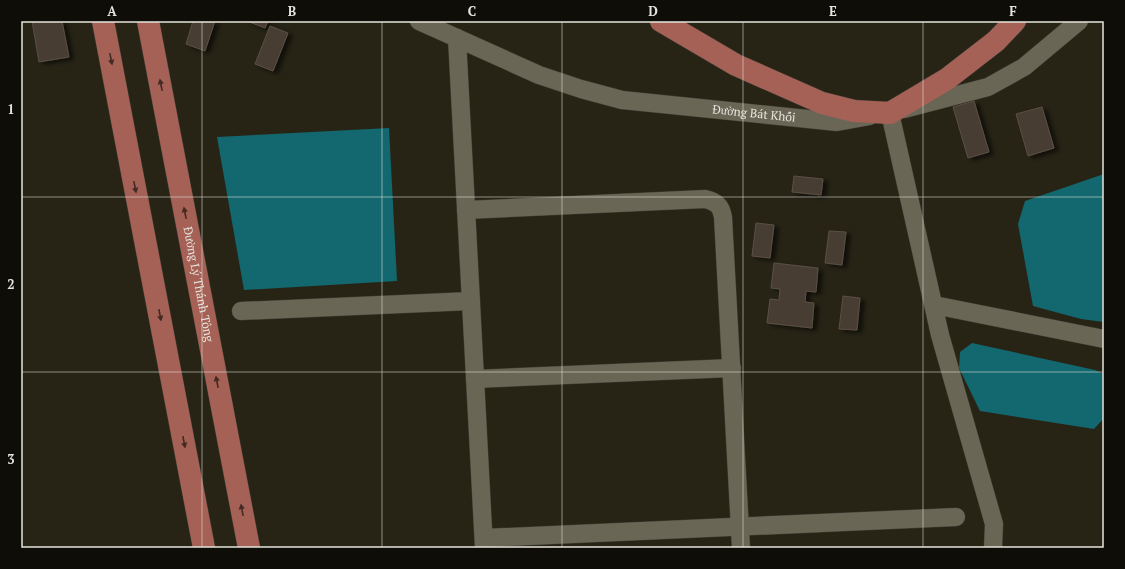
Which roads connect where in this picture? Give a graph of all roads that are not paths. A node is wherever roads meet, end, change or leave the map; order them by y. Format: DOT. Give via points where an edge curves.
graph roads {
  1 [pos="103,21"];
  2 [pos="148,21"];
  3 [pos="419,21"];
  4 [pos="661,21"];
  5 [pos="1015,21"];
  6 [pos="1079,21"];
  7 [pos="457,38"];
  8 [pos="890,113"];
  9 [pos="466,210"];
  10 [pos="471,301"];
  11 [pos="934,305"];
  12 [pos="241,311"];
  13 [pos="1104,339"];
  14 [pos="732,368"];
  15 [pos="475,379"];
  16 [pos="956,518"];
  17 [pos="740,527"];
  18 [pos="484,543"];
  19 [pos="204,548"];
  20 [pos="249,548"];
  21 [pos="741,548"];
  22 [pos="992,548"];
  1 -- 19 [label="main road, one-way"];
  20 -- 2 [label="main road, Đường Lý Thánh Tông, one-way"];
  3 -- 7 [label="street, Đường Bát Khối"];
  4 -- 8 [label="main road" via="736,65 822,103 854,111"];
  5 -- 8 [label="main road" via="996,41 947,79"];
  6 -- 8 [label="street, Đường Bát Khối" via="1024,67 988,86"];
  7 -- 8 [label="street, Đường Bát Khối" via="539,75 622,100 837,122"];
  7 -- 9 [label="street"];
  8 -- 11 [label="street"];
  9 -- 10 [label="street"];
  9 -- 14 [label="street" via="705,199 714,201 721,208 723,217"];
  10 -- 12 [label="street"];
  10 -- 15 [label="street"];
  11 -- 13 [label="street"];
  11 -- 22 [label="street" via="994,524"];
  14 -- 15 [label="street"];
  14 -- 17 [label="street"];
  15 -- 18 [label="street"];
  16 -- 17 [label="street"];
  17 -- 18 [label="street"];
  17 -- 21 [label="street"];
}
